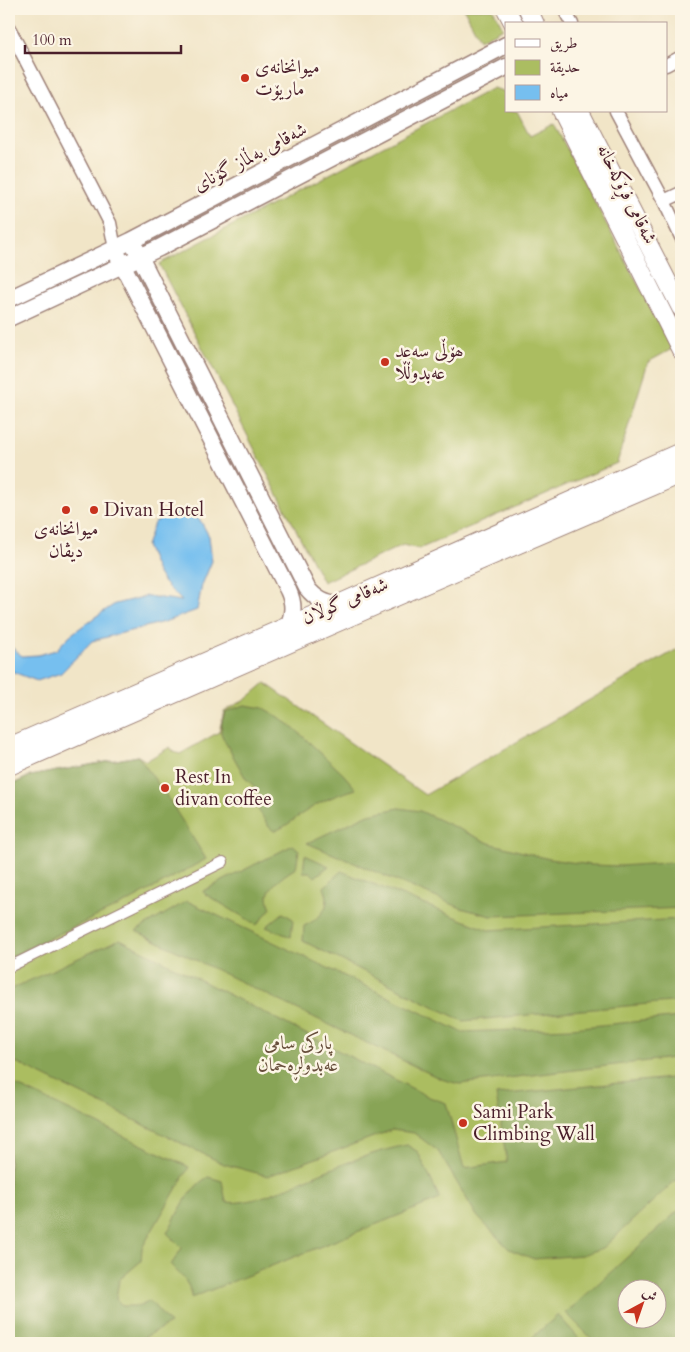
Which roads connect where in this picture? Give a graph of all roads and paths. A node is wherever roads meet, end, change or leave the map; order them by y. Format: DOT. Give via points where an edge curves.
graph roads {
  1 [pos="506,9"];
  2 [pos="528,9"];
  3 [pos="564,9"];
  4 [pos="513,22"];
  5 [pos="534,22"];
  6 [pos="571,22"];
  7 [pos="9,28"];
  8 [pos="505,45"];
  9 [pos="681,57"];
  10 [pos="668,63"];
  11 [pos="505,68"];
  12 [pos="562,112"];
  13 [pos="581,112"];
  14 [pos="617,112"];
  15 [pos="681,193"];
  16 [pos="664,201"];
  17 [pos="110,223"];
  18 [pos="681,237"];
  19 [pos="131,241"];
  20 [pos="115,249"];
  21 [pos="140,257"];
  22 [pos="123,264"];
  23 [pos="9,299"];
  24 [pos="681,308"];
  25 [pos="9,318"];
  26 [pos="681,350"];
  27 [pos="678,459"];
  28 [pos="304,581"];
  29 [pos="288,590"];
  30 [pos="339,605"];
  31 [pos="288,626"];
  32 [pos="142,698"];
  33 [pos="9,748"];
  34 [pos="9,765"];
  35 [pos="223,862"];
  36 [pos="9,967"];
  1 -- 4 [label="main road"];
  2 -- 5 [label="main road"];
  3 -- 6 [label="street"];
  7 -- 17 [label="street"];
  8 -- 19 [label="street, شەقامی یەڵماز گۆنای"];
  9 -- 10 [label="street"];
  11 -- 21 [label="street, شەقامی یەڵماز گۆنای"];
  12 -- 26 [label="main road, شەقامی فڕۆکەخانە"];
  13 -- 24 [label="main road, شەقامی فڕۆکەخانە"];
  14 -- 16 [label="street"];
  15 -- 16 [label="street"];
  16 -- 18 [label="street"];
  17 -- 19 [label="street"];
  17 -- 20 [label="street"];
  19 -- 20 [label="street, شەقامی یەڵماز گۆنای"];
  19 -- 21 [label="street"];
  20 -- 22 [label="street"];
  20 -- 23 [label="street, شەقامی یەڵماز گۆنای"];
  21 -- 22 [label="street, شەقامی یەڵماز گۆنای"];
  21 -- 28 [label="street"];
  22 -- 25 [label="street, شەقامی یەڵماز گۆنای"];
  22 -- 29 [label="street"];
  27 -- 30 [label="main road, شەقامی گوڵان"];
  27 -- 32 [label="main road, شەقامی گوڵان"];
  28 -- 29 [label="street" via="300,593"];
  28 -- 30 [label="street" via="318,599"];
  29 -- 31 [label="street" via="293,610"];
  30 -- 31 [label="main road, شەقامی گوڵان"];
  31 -- 32 [label="main road, شەقامی گوڵان"];
  32 -- 33 [label="main road, شەقامی گوڵان"];
  32 -- 34 [label="main road, شەقامی گوڵان"];
  35 -- 36 [label="street"];
}
